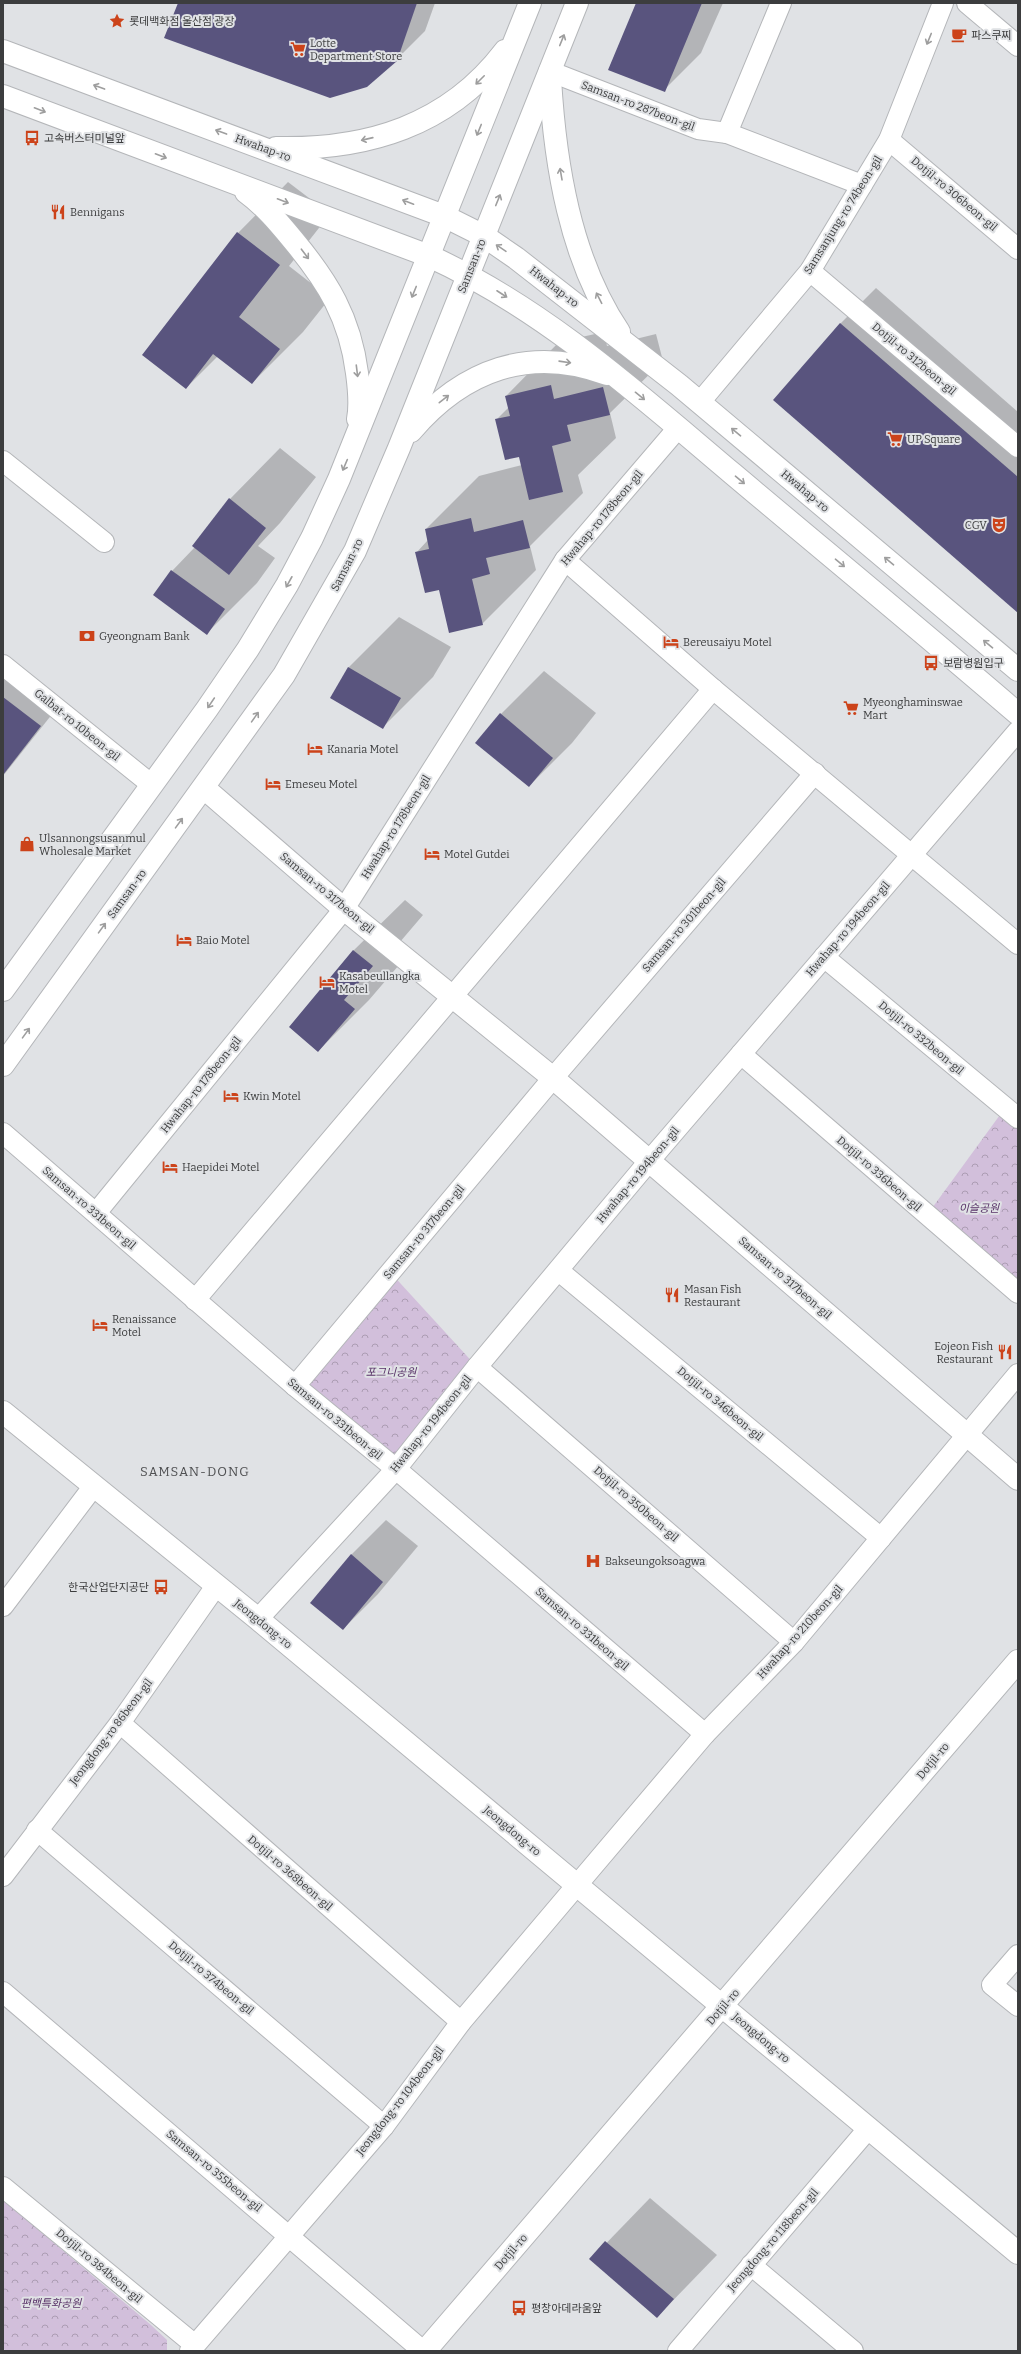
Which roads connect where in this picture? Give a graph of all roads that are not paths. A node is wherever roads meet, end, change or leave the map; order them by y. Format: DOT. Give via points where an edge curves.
graph roads {
  1 [pos="530,3"];
  2 [pos="577,3"];
  3 [pos="781,3"];
  4 [pos="943,3"];
  5 [pos="967,3"];
  6 [pos="521,27"];
  7 [pos="1018,46"];
  8 [pos="3,51"];
  9 [pos="549,72"];
  10 [pos="3,96"];
  11 [pos="727,133"];
  12 [pos="889,140"];
  13 [pos="261,147"];
  14 [pos="226,180"];
  15 [pos="862,185"];
  16 [pos="444,216"];
  17 [pos="484,236"];
  18 [pos="1018,249"];
  19 [pos="429,256"];
  20 [pos="810,272"];
  21 [pos="469,274"];
  22 [pos="626,343"];
  23 [pos="623,382"];
  24 [pos="700,402"];
  25 [pos="678,428"];
  26 [pos="355,441"];
  27 [pos="1018,447"];
  28 [pos="399,448"];
  29 [pos="3,461"];
  30 [pos="104,542"];
  31 [pos="565,560"];
  32 [pos="3,665"];
  33 [pos="1018,670"];
  34 [pos="713,689"];
  35 [pos="1018,714"];
  36 [pos="1018,731"];
  37 [pos="815,773"];
  38 [pos="152,785"];
  39 [pos="204,788"];
  40 [pos="912,854"];
  41 [pos="344,909"];
  42 [pos="1018,944"];
  43 [pos="824,957"];
  44 [pos="3,990"];
  45 [pos="453,996"];
  46 [pos="741,1054"];
  47 [pos="3,1065"];
  48 [pos="553,1078"];
  49 [pos="1018,1118"];
  50 [pos="3,1133"];
  51 [pos="650,1160"];
  52 [pos="96,1213"];
  53 [pos="559,1271"];
  54 [pos="1018,1293"];
  55 [pos="195,1300"];
  56 [pos="477,1366"];
  57 [pos="1018,1374"];
  58 [pos="295,1386"];
  59 [pos="3,1412"];
  60 [pos="967,1435"];
  61 [pos="396,1469"];
  62 [pos="1018,1479"];
  63 [pos="93,1487"];
  64 [pos="880,1538"];
  65 [pos="216,1586"];
  66 [pos="3,1606"];
  67 [pos="258,1620"];
  68 [pos="794,1642"];
  69 [pos="1018,1662"];
  70 [pos="120,1723"];
  71 [pos="705,1734"];
  72 [pos="37,1830"];
  73 [pos="3,1876"];
  74 [pos="577,1885"];
  75 [pos="1018,1956"];
  76 [pos="3,1992"];
  77 [pos="1018,2006"];
  78 [pos="723,2007"];
  79 [pos="460,2022"];
  80 [pos="384,2126"];
  81 [pos="868,2130"];
  82 [pos="3,2187"];
  83 [pos="289,2236"];
  84 [pos="1018,2253"];
  85 [pos="751,2265"];
  86 [pos="192,2348"];
  87 [pos="424,2351"];
  88 [pos="678,2351"];
  89 [pos="853,2351"];
  1 -- 6 [label="main road"];
  9 -- 2 [label="main road, Samsan-ro, one-way"];
  3 -- 11 [label="street"];
  4 -- 12 [label="street, Samsanjung-ro 74beon-gil, one-way"];
  5 -- 7 [label="street"];
  6 -- 13 [label="main road, one-way" via="498,60 461,97 437,113 406,128 370,139 326,147"];
  6 -- 16 [label="main road, one-way"];
  13 -- 8 [label="main road, Hwahap-ro, one-way"];
  9 -- 11 [label="street, Samsan-ro 287beon-gil" via="698,129"];
  17 -- 9 [label="main road, Samsan-ro, one-way"];
  22 -- 9 [label="main road, one-way" via="596,291 568,209 552,117"];
  10 -- 14 [label="main road, one-way"];
  11 -- 15 [label="street, Samsan-ro 287beon-gil"];
  12 -- 15 [label="street, Samsanjung-ro 74beon-gil"];
  12 -- 18 [label="street, Dotjil-ro 306beon-gil"];
  16 -- 13 [label="main road, Hwahap-ro, one-way"];
  14 -- 19 [label="main road, one-way"];
  14 -- 26 [label="main road, one-way" via="248,193 285,229 321,276 341,310 351,337 359,391"];
  15 -- 20 [label="street, Samsanjung-ro 74beon-gil"];
  16 -- 17 [label="main road, Hwahap-ro"];
  16 -- 19 [label="main road"];
  17 -- 21 [label="main road, Samsan-ro"];
  22 -- 17 [label="main road, Hwahap-ro, one-way"];
  19 -- 21 [label="main road"];
  19 -- 26 [label="main road, one-way"];
  20 -- 24 [label="street, Samsanjung-ro 74beon-gil"];
  20 -- 27 [label="street, Dotjil-ro 312beon-gil"];
  21 -- 23 [label="main road, one-way" via="502,293 587,352"];
  21 -- 28 [label="main road, Samsan-ro"];
  22 -- 24 [label="main road, Hwahap-ro"];
  23 -- 25 [label="main road, one-way"];
  28 -- 23 [label="main road, one-way" via="424,416 453,391 471,380 506,366 525,362 562,361 594,369"];
  33 -- 24 [label="main road, Hwahap-ro, one-way"];
  25 -- 31 [label="street, Hwahap-ro 178beon-gil"];
  25 -- 35 [label="main road, one-way"];
  26 -- 38 [label="main road, one-way" via="312,538 287,585 240,661"];
  39 -- 28 [label="main road, Samsan-ro, one-way" via="284,675 324,609 355,551"];
  29 -- 30 [label="street"];
  31 -- 34 [label="street"];
  31 -- 41 [label="street, Hwahap-ro 178beon-gil"];
  32 -- 38 [label="street, Galbat-ro 10beon-gil"];
  34 -- 37 [label="street"];
  34 -- 45 [label="street"];
  36 -- 40 [label="street, Hwahap-ro 194beon-gil"];
  37 -- 40 [label="street"];
  37 -- 48 [label="street, Samsan-ro 301beon-gil"];
  38 -- 44 [label="main road"];
  39 -- 41 [label="main road, Samsan-ro 317beon-gil"];
  47 -- 39 [label="main road, Samsan-ro, one-way"];
  40 -- 42 [label="street"];
  40 -- 43 [label="street, Hwahap-ro 194beon-gil"];
  41 -- 45 [label="main road, Samsan-ro 317beon-gil"];
  41 -- 52 [label="street, Hwahap-ro 178beon-gil"];
  43 -- 46 [label="street, Hwahap-ro 194beon-gil"];
  43 -- 49 [label="street, Dotjil-ro 332beon-gil"];
  45 -- 48 [label="main road, Samsan-ro 317beon-gil"];
  45 -- 55 [label="street"];
  46 -- 51 [label="street, Hwahap-ro 194beon-gil"];
  46 -- 54 [label="street, Dotjil-ro 336beon-gil"];
  48 -- 51 [label="main road, Samsan-ro 317beon-gil"];
  48 -- 58 [label="street, Samsan-ro 317beon-gil"];
  50 -- 52 [label="street, Samsan-ro 331beon-gil"];
  51 -- 53 [label="street, Hwahap-ro 194beon-gil"];
  51 -- 60 [label="main road, Samsan-ro 317beon-gil"];
  52 -- 55 [label="street, Samsan-ro 331beon-gil"];
  53 -- 56 [label="street, Hwahap-ro 194beon-gil"];
  53 -- 64 [label="street, Dotjil-ro 346beon-gil"];
  55 -- 58 [label="street, Samsan-ro 331beon-gil"];
  56 -- 61 [label="street, Hwahap-ro 194beon-gil"];
  56 -- 68 [label="street, Dotjil-ro 350beon-gil"];
  57 -- 60 [label="street, Hwahap-ro 210beon-gil"];
  58 -- 61 [label="street, Samsan-ro 331beon-gil"];
  59 -- 63 [label="main road, Jeongdong-ro"];
  60 -- 62 [label="main road, Samsan-ro 317beon-gil"];
  60 -- 64 [label="street, Hwahap-ro 210beon-gil"];
  61 -- 67 [label="street, Hwahap-ro 194beon-gil"];
  61 -- 71 [label="street, Samsan-ro 331beon-gil"];
  63 -- 65 [label="main road, Jeongdong-ro"];
  63 -- 66 [label="street"];
  64 -- 68 [label="street, Hwahap-ro 210beon-gil"];
  65 -- 67 [label="main road, Jeongdong-ro"];
  65 -- 70 [label="street, Jeongdong-ro 86beon-gil"];
  67 -- 74 [label="main road, Jeongdong-ro"];
  68 -- 71 [label="street, Hwahap-ro 210beon-gil"];
  69 -- 78 [label="main road, Dotjil-ro"];
  70 -- 72 [label="street, Jeongdong-ro 86beon-gil"];
  70 -- 79 [label="street, Dotjil-ro 368beon-gil"];
  71 -- 74 [label="street, Hwahap-ro 210beon-gil"];
  72 -- 73 [label="street, Jeongdong-ro 86beon-gil"];
  72 -- 80 [label="street, Dotjil-ro 374beon-gil"];
  74 -- 78 [label="main road, Jeongdong-ro"];
  74 -- 79 [label="street, Jeongdong-ro 104beon-gil"];
  75 -- 77 [label="street" via="992,1985"];
  76 -- 83 [label="street, Samsan-ro 355beon-gil"];
  78 -- 81 [label="main road, Jeongdong-ro"];
  78 -- 87 [label="main road, Dotjil-ro"];
  79 -- 80 [label="street, Jeongdong-ro 104beon-gil"];
  80 -- 83 [label="street, Jeongdong-ro 104beon-gil"];
  81 -- 84 [label="main road, Jeongdong-ro"];
  81 -- 85 [label="street, Jeongdong-ro 118beon-gil"];
  82 -- 86 [label="street, Dotjil-ro 384beon-gil"];
  83 -- 86 [label="street, Jeongdong-ro 104beon-gil"];
  83 -- 87 [label="street, Samsan-ro 355beon-gil"];
  85 -- 88 [label="street, Jeongdong-ro 118beon-gil"];
  85 -- 89 [label="street"];
}
